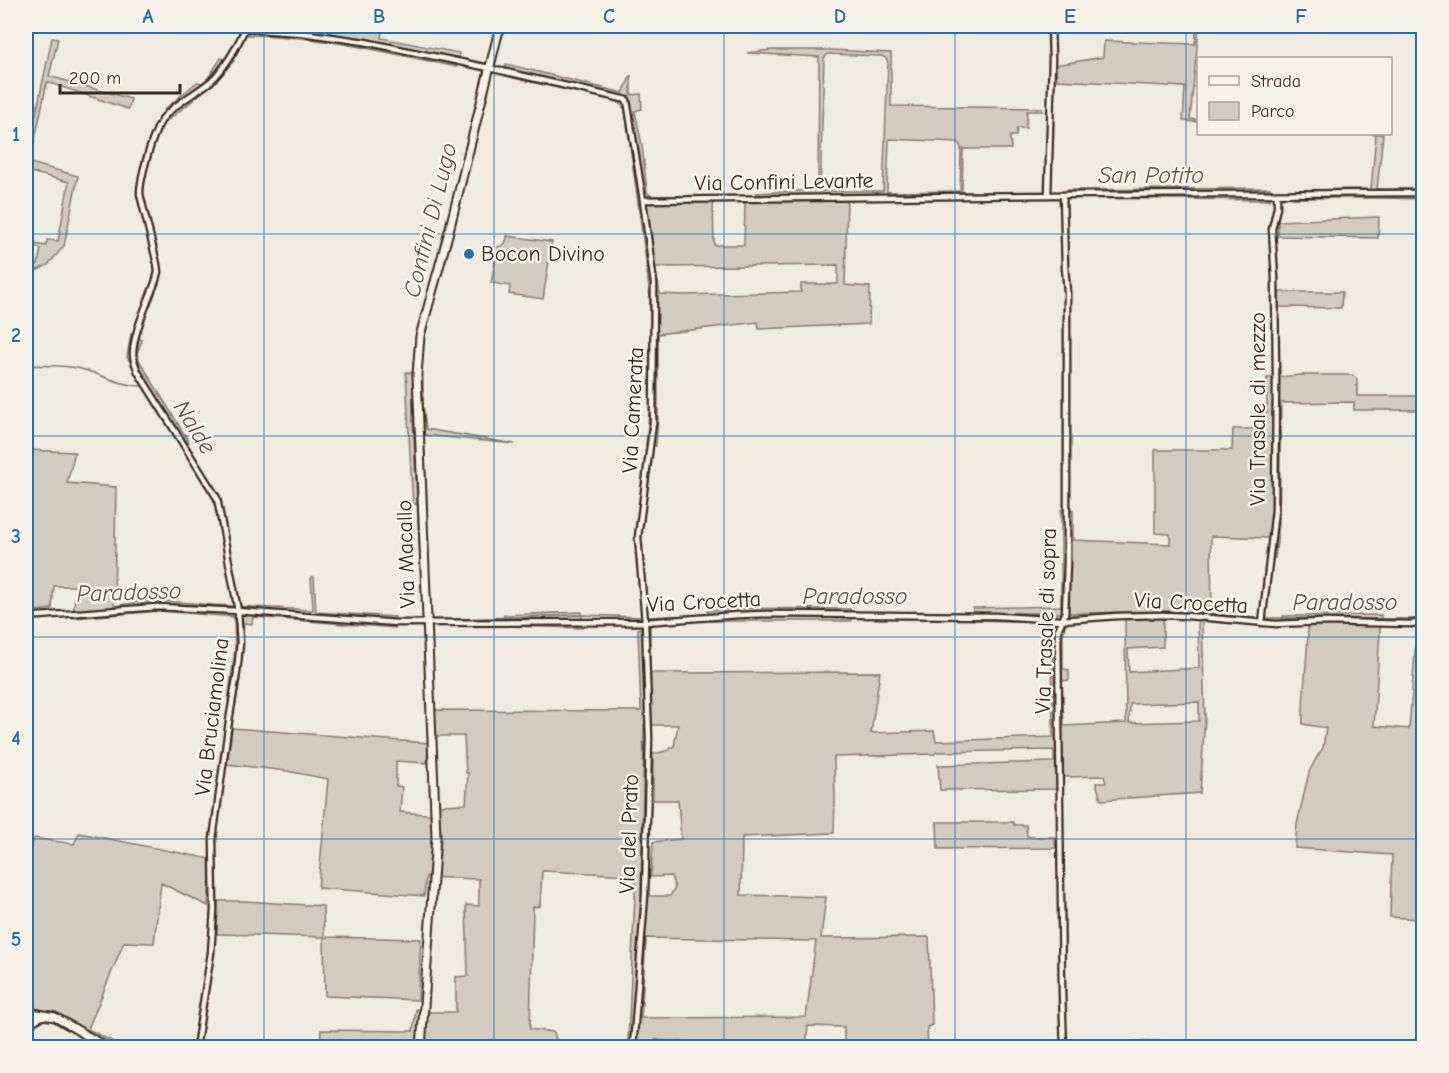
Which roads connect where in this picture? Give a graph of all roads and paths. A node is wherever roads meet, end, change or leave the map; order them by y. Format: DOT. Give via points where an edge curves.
graph roads {
  1 [pos="239,26"];
  2 [pos="246,26"];
  3 [pos="500,26"];
  4 [pos="1051,26"];
  5 [pos="489,68"];
  6 [pos="1277,194"];
  7 [pos="1424,194"];
  8 [pos="1048,195"];
  9 [pos="1063,195"];
  10 [pos="643,200"];
  11 [pos="238,611"];
  12 [pos="26,617"];
  13 [pos="1061,620"];
  14 [pos="645,622"];
  15 [pos="1424,622"];
  16 [pos="428,623"];
  17 [pos="1262,623"];
  18 [pos="27,1014"];
  19 [pos="47,1015"];
  20 [pos="30,1025"];
  21 [pos="26,1034"];
  22 [pos="108,1047"];
  23 [pos="196,1047"];
  24 [pos="421,1047"];
  25 [pos="633,1047"];
  26 [pos="643,1047"];
  27 [pos="675,1047"];
  28 [pos="1064,1047"];
  29 [pos="1105,1047"];
  30 [pos="1214,1047"];
  31 [pos="1380,1047"];
  32 [pos="1424,1047"];
  1 -- 2 [label="street"];
  2 -- 5 [label="street" via="365,42"];
  2 -- 11 [label="street, Via Bruciamolina" via="211,81 162,119 151,148 140,194 158,272 133,351 138,372 217,498"];
  3 -- 5 [label="street, Via Macallo"];
  4 -- 8 [label="street"];
  5 -- 10 [label="street" via="627,100"];
  5 -- 16 [label="street, Via Macallo" via="420,336 417,375"];
  6 -- 7 [label="street, Via Confini Levante"];
  6 -- 9 [label="street, Via Confini Levante"];
  6 -- 17 [label="street, Via Trasale di mezzo" via="1272,229 1275,510"];
  8 -- 9 [label="street, Via Confini Levante"];
  8 -- 10 [label="street, Via Confini Levante"];
  9 -- 13 [label="street, Via Trasale di sopra" via="1067,563 1065,614"];
  10 -- 14 [label="street, Via Camerata" via="654,284 653,423 638,537"];
  11 -- 12 [label="street, Via Crocetta" via="158,607"];
  11 -- 16 [label="street, Via Crocetta"];
  11 -- 23 [label="street, Via Bruciamolina" via="237,672 213,839 211,953"];
  13 -- 14 [label="street, Via Crocetta" via="767,614"];
  13 -- 17 [label="street, Via Crocetta" via="1162,615"];
  13 -- 28 [label="street, Via Trasale di sopra" via="1058,641"];
  14 -- 16 [label="street, Via Crocetta"];
  14 -- 25 [label="street, Via del Prato" via="649,738 645,896"];
  15 -- 17 [label="street, Via Crocetta"];
  16 -- 24 [label="street, Via Macallo" via="435,837"];
  18 -- 19 [label="street"];
  18 -- 20 [label="street" via="31,1016"];
  19 -- 20 [label="street"];
  19 -- 22 [label="street"];
  20 -- 21 [label="street"];
  26 -- 27 [label="street"];
  29 -- 30 [label="street"];
  31 -- 32 [label="street"];
}
